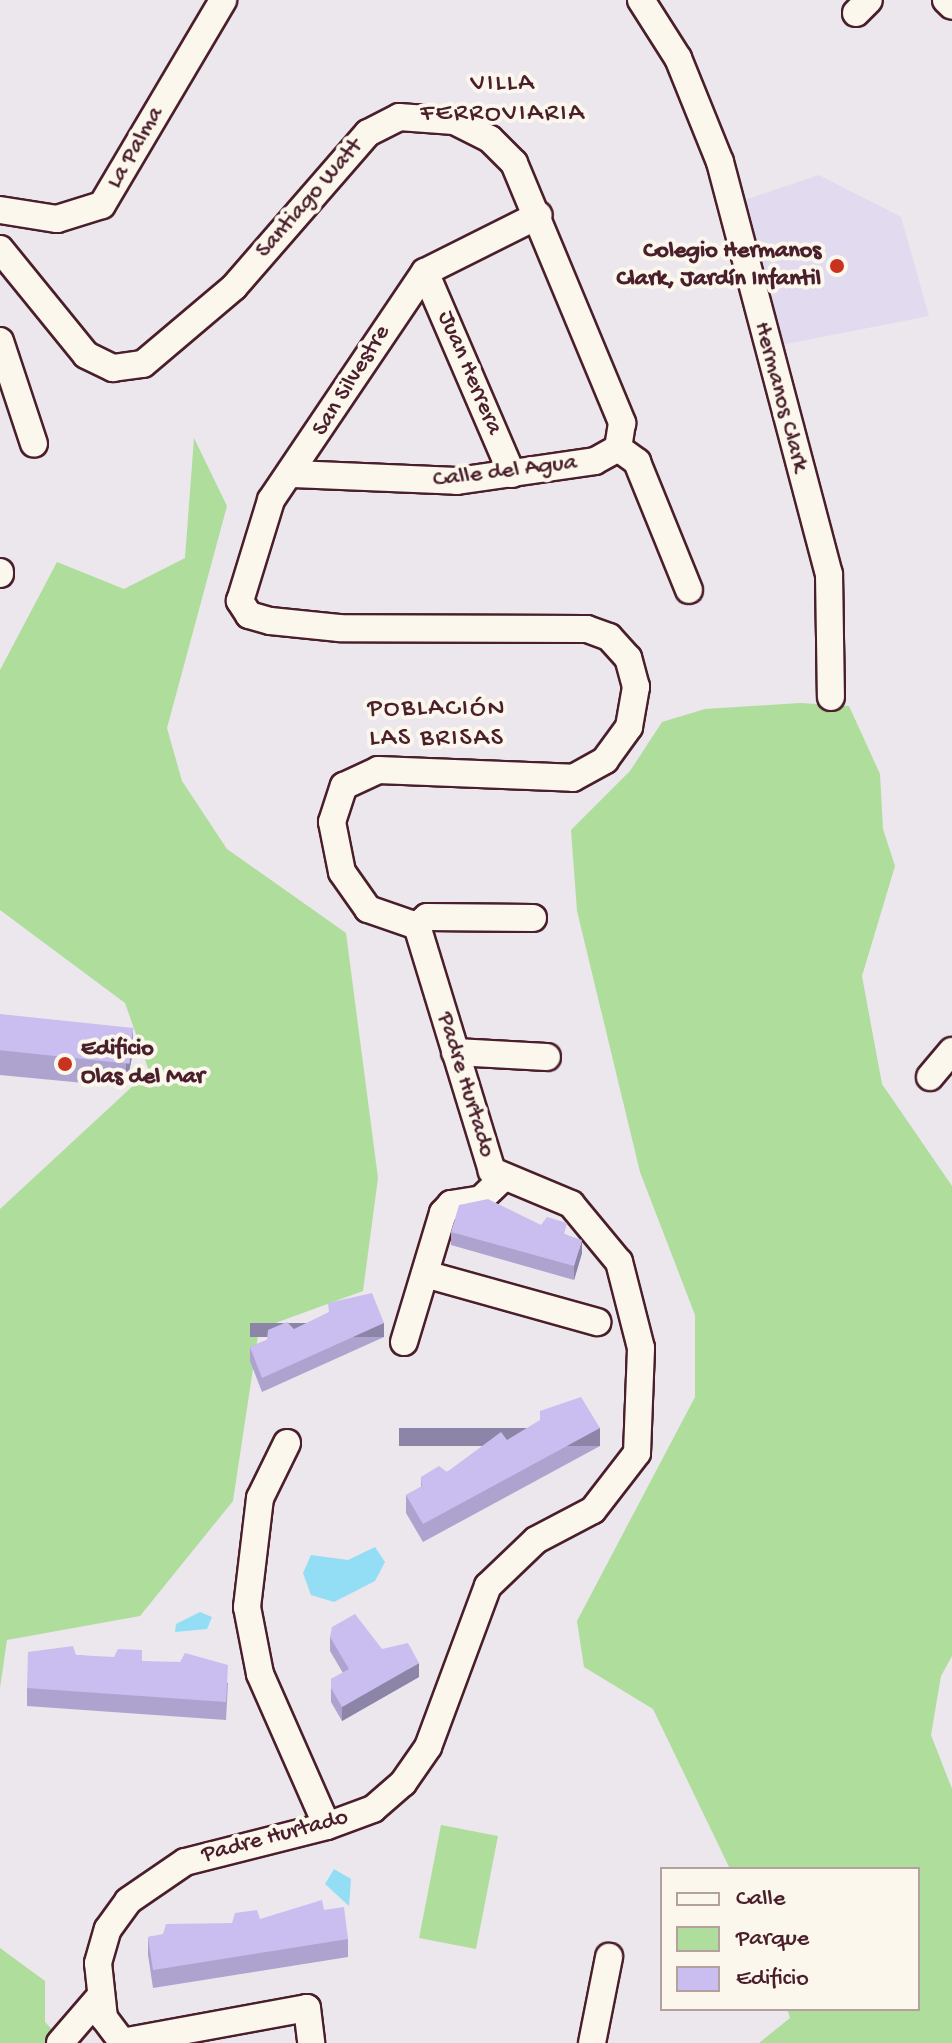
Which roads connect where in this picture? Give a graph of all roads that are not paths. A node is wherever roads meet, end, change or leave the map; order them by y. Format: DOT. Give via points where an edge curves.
graph roads {
  1 [pos="223,0"];
  2 [pos="641,0"];
  3 [pos="946,0"];
  4 [pos="952,6"];
  5 [pos="0,210"];
  6 [pos="539,215"];
  7 [pos="0,249"];
  8 [pos="425,272"];
  9 [pos="0,341"];
  10 [pos="34,444"];
  11 [pos="618,448"];
  12 [pos="293,474"];
  13 [pos="512,474"];
  14 [pos="689,590"];
  15 [pos="831,697"];
  16 [pos="533,918"];
  17 [pos="417,926"];
  18 [pos="952,1051"];
  19 [pos="455,1052"];
  20 [pos="547,1057"];
  21 [pos="930,1077"];
  22 [pos="501,1180"];
  23 [pos="425,1274"];
  24 [pos="597,1322"];
  25 [pos="404,1342"];
  26 [pos="287,1443"];
  27 [pos="327,1826"];
  28 [pos="609,1957"];
  29 [pos="98,1999"];
  30 [pos="122,2042"];
  31 [pos="60,2043"];
  32 [pos="311,2043"];
  33 [pos="592,2043"];
  1 -- 5 [label="street, La Palma" via="102,205 57,219"];
  2 -- 15 [label="street, Hermanos Clark" via="678,58 720,162 829,574"];
  3 -- 4 [label="street"];
  6 -- 7 [label="street, Santiago Watt" via="514,163 490,139 454,121 399,117 368,133 342,159 195,326 157,357 128,368 98,364 77,348"];
  6 -- 8 [label="street"];
  6 -- 11 [label="street, Santiago Watt" via="622,423"];
  8 -- 12 [label="street, San Silvestre"];
  8 -- 13 [label="street, Juan Herrera"];
  9 -- 10 [label="street"];
  11 -- 13 [label="street, Calle del Agua" via="595,461"];
  11 -- 14 [label="street" via="637,462"];
  12 -- 13 [label="street, Calle del Agua" via="417,482"];
  12 -- 17 [label="street, San Silvestre" via="271,500 249,554 241,608 270,621 339,628 587,629 609,637 628,658 636,687 629,727 605,760 573,778 378,770 344,786 332,822 342,872 368,909"];
  16 -- 17 [label="street" via="427,917"];
  17 -- 19 [label="street, Padre Hurtado"];
  18 -- 21 [label="street"];
  19 -- 20 [label="street"];
  19 -- 22 [label="street, Padre Hurtado" via="485,1156"];
  22 -- 23 [label="street" via="481,1199 451,1204 443,1213"];
  22 -- 27 [label="street, Padre Hurtado" via="571,1204 619,1262 641,1348 637,1453 593,1510 536,1540 488,1586 428,1747 403,1783 373,1809"];
  23 -- 24 [label="street"];
  23 -- 25 [label="street"];
  26 -- 27 [label="street" via="260,1498 247,1607 260,1674"];
  27 -- 29 [label="street, Padre Hurtado" via="185,1862 154,1878 108,1929"];
  28 -- 33 [label="street"];
  29 -- 30 [label="street"];
  29 -- 31 [label="street"];
  30 -- 32 [label="street" via="307,2008"];
}
